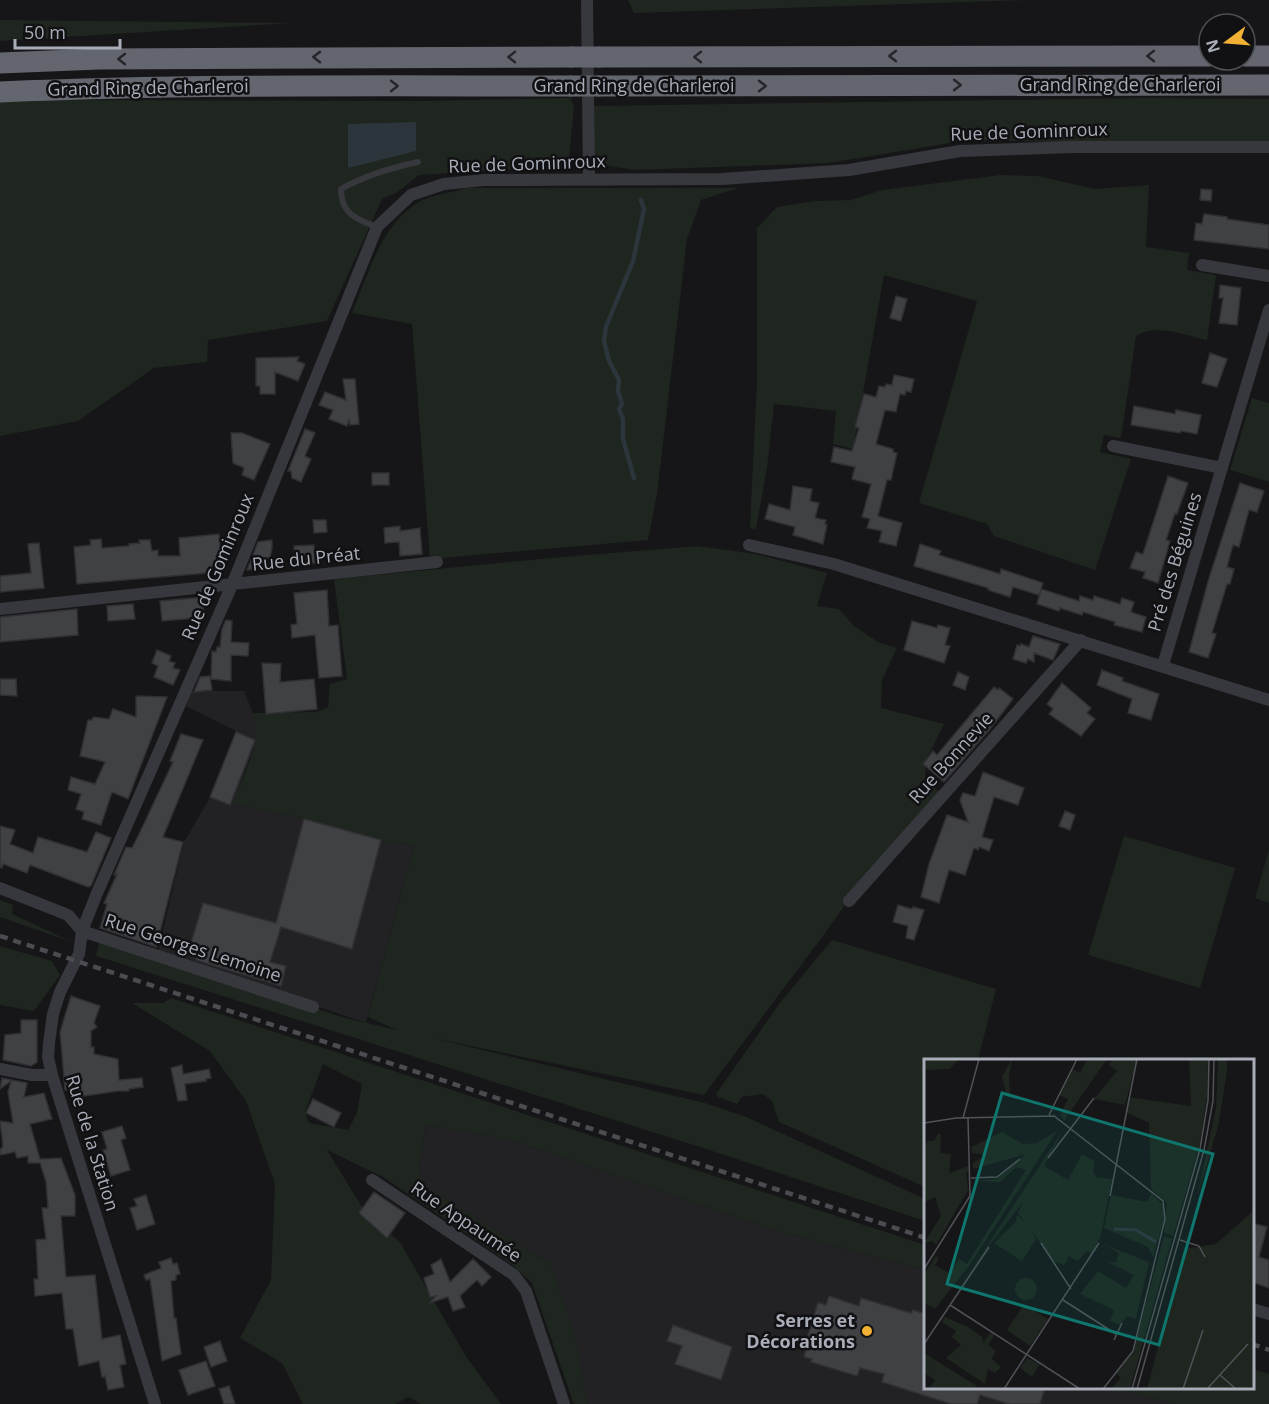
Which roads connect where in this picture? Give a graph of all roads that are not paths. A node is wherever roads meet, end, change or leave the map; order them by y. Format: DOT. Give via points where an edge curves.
graph roads {
  1 [pos="587,0"];
  2 [pos="1197,56"];
  3 [pos="0,63"];
  4 [pos="1269,85"];
  5 [pos="0,92"];
  6 [pos="1269,147"];
  7 [pos="418,162"];
  8 [pos="589,179"];
  9 [pos="377,227"];
  10 [pos="1202,266"];
  11 [pos="1269,276"];
  12 [pos="1269,310"];
  13 [pos="1113,446"];
  14 [pos="1222,468"];
  15 [pos="748,545"];
  16 [pos="438,562"];
  17 [pos="232,585"];
  18 [pos="0,609"];
  19 [pos="1081,640"];
  20 [pos="1163,665"];
  21 [pos="1269,700"];
  22 [pos="0,888"];
  23 [pos="97,893"];
  24 [pos="849,901"];
  25 [pos="82,931"];
  26 [pos="313,1007"];
  27 [pos="0,1069"];
  28 [pos="52,1075"];
  29 [pos="372,1180"];
  30 [pos="1254,1310"];
  31 [pos="1269,1314"];
  32 [pos="155,1404"];
  33 [pos="564,1404"];
  1 -- 8 [label="street"];
  2 -- 3 [label="highway, Grand Ring de Charleroi, one-way, bridge" via="99,59"];
  5 -- 4 [label="highway, Grand Ring de Charleroi, one-way, bridge" via="309,86"];
  6 -- 8 [label="street, Rue de Gominroux" via="960,151 849,170 722,179"];
  7 -- 9 [label="lane" via="362,177 341,189 341,203 354,218"];
  8 -- 9 [label="street, Rue de Gominroux" via="444,184 411,195"];
  9 -- 17 [label="street, Rue de Gominroux"];
  10 -- 11 [label="street"];
  12 -- 14 [label="street, Pré des Béguines"];
  13 -- 14 [label="street"];
  14 -- 20 [label="street, Pré des Béguines"];
  15 -- 19 [label="street" via="834,564"];
  16 -- 17 [label="street, Rue du Préat"];
  17 -- 18 [label="street, Rue du Préat"];
  17 -- 23 [label="street, Rue de Gominroux"];
  19 -- 20 [label="street"];
  19 -- 24 [label="street, Rue Bonnevie"];
  20 -- 21 [label="street"];
  22 -- 25 [label="street, Rue Georges Lemoine" via="68,915"];
  23 -- 25 [label="street, Rue de la Station"];
  25 -- 26 [label="street, Rue Georges Lemoine"];
  25 -- 28 [label="street, Rue de la Station" via="79,954 60,993 50,1029 48,1057"];
  27 -- 28 [label="street"];
  28 -- 32 [label="street, Rue de la Station"];
  29 -- 33 [label="street, Rue Appaumée" via="514,1275 526,1291"];
  30 -- 31 [label="street"];
}
